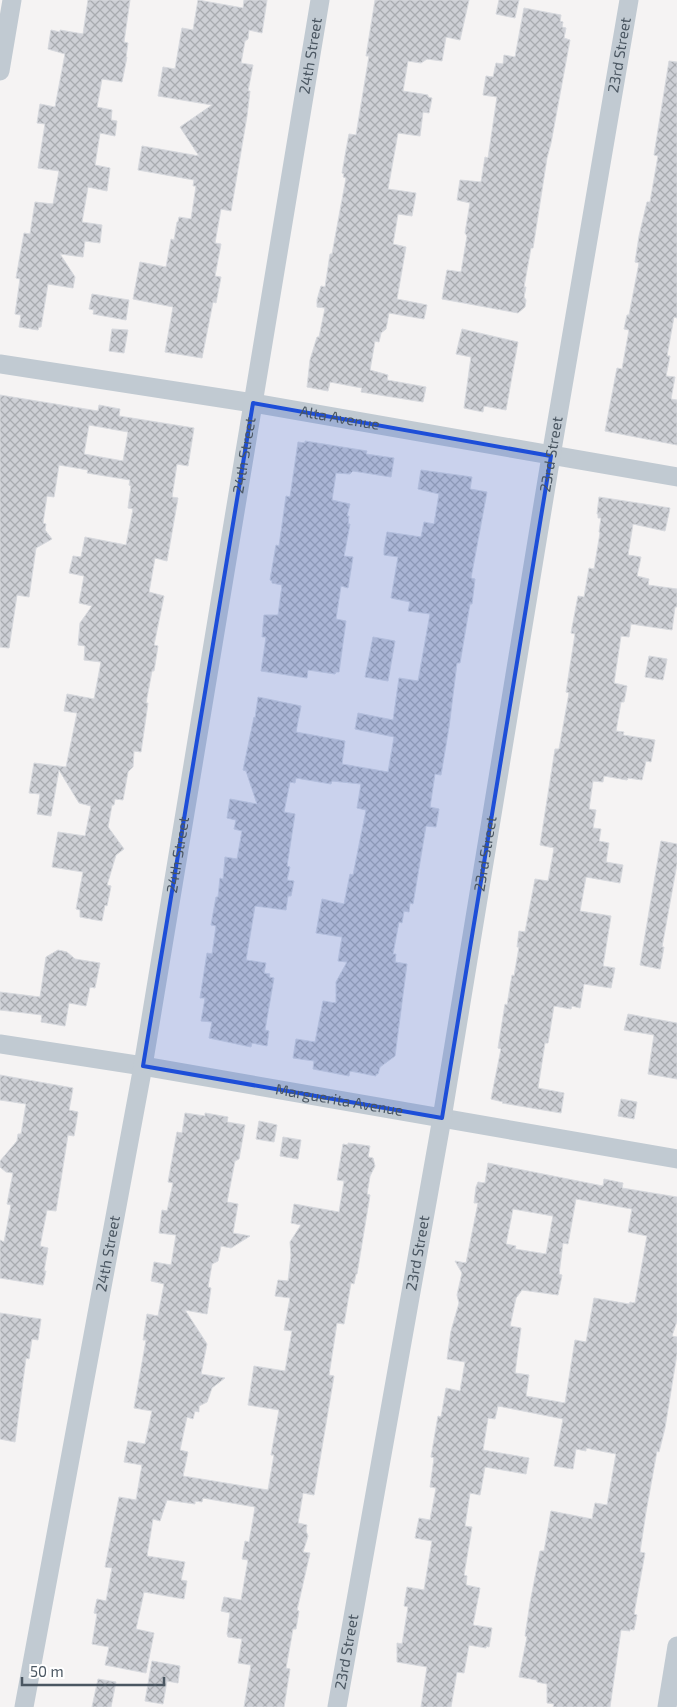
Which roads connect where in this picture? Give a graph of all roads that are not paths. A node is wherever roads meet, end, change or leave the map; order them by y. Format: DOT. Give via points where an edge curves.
graph roads {
  1 [pos="12,0"];
  2 [pos="320,0"];
  3 [pos="629,0"];
  4 [pos="0,71"];
  5 [pos="0,364"];
  6 [pos="253,403"];
  7 [pos="551,456"];
  8 [pos="677,477"];
  9 [pos="0,1044"];
  10 [pos="143,1066"];
  11 [pos="442,1118"];
  12 [pos="677,1159"];
  13 [pos="677,1646"];
  14 [pos="24,1707"];
  15 [pos="336,1707"];
  16 [pos="667,1707"];
  1 -- 4 [label="street"];
  2 -- 6 [label="street, 24th Street"];
  3 -- 7 [label="street, 23rd Street"];
  5 -- 6 [label="street, Alta Avenue"];
  6 -- 7 [label="street, Alta Avenue"];
  6 -- 10 [label="street, 24th Street"];
  7 -- 8 [label="street, Alta Avenue"];
  7 -- 11 [label="street, 23rd Street"];
  9 -- 10 [label="street, Marguerita Avenue"];
  10 -- 11 [label="street, Marguerita Avenue"];
  10 -- 14 [label="street, 24th Street"];
  11 -- 12 [label="street, Marguerita Avenue"];
  11 -- 15 [label="street, 23rd Street"];
  13 -- 16 [label="street"];
}
